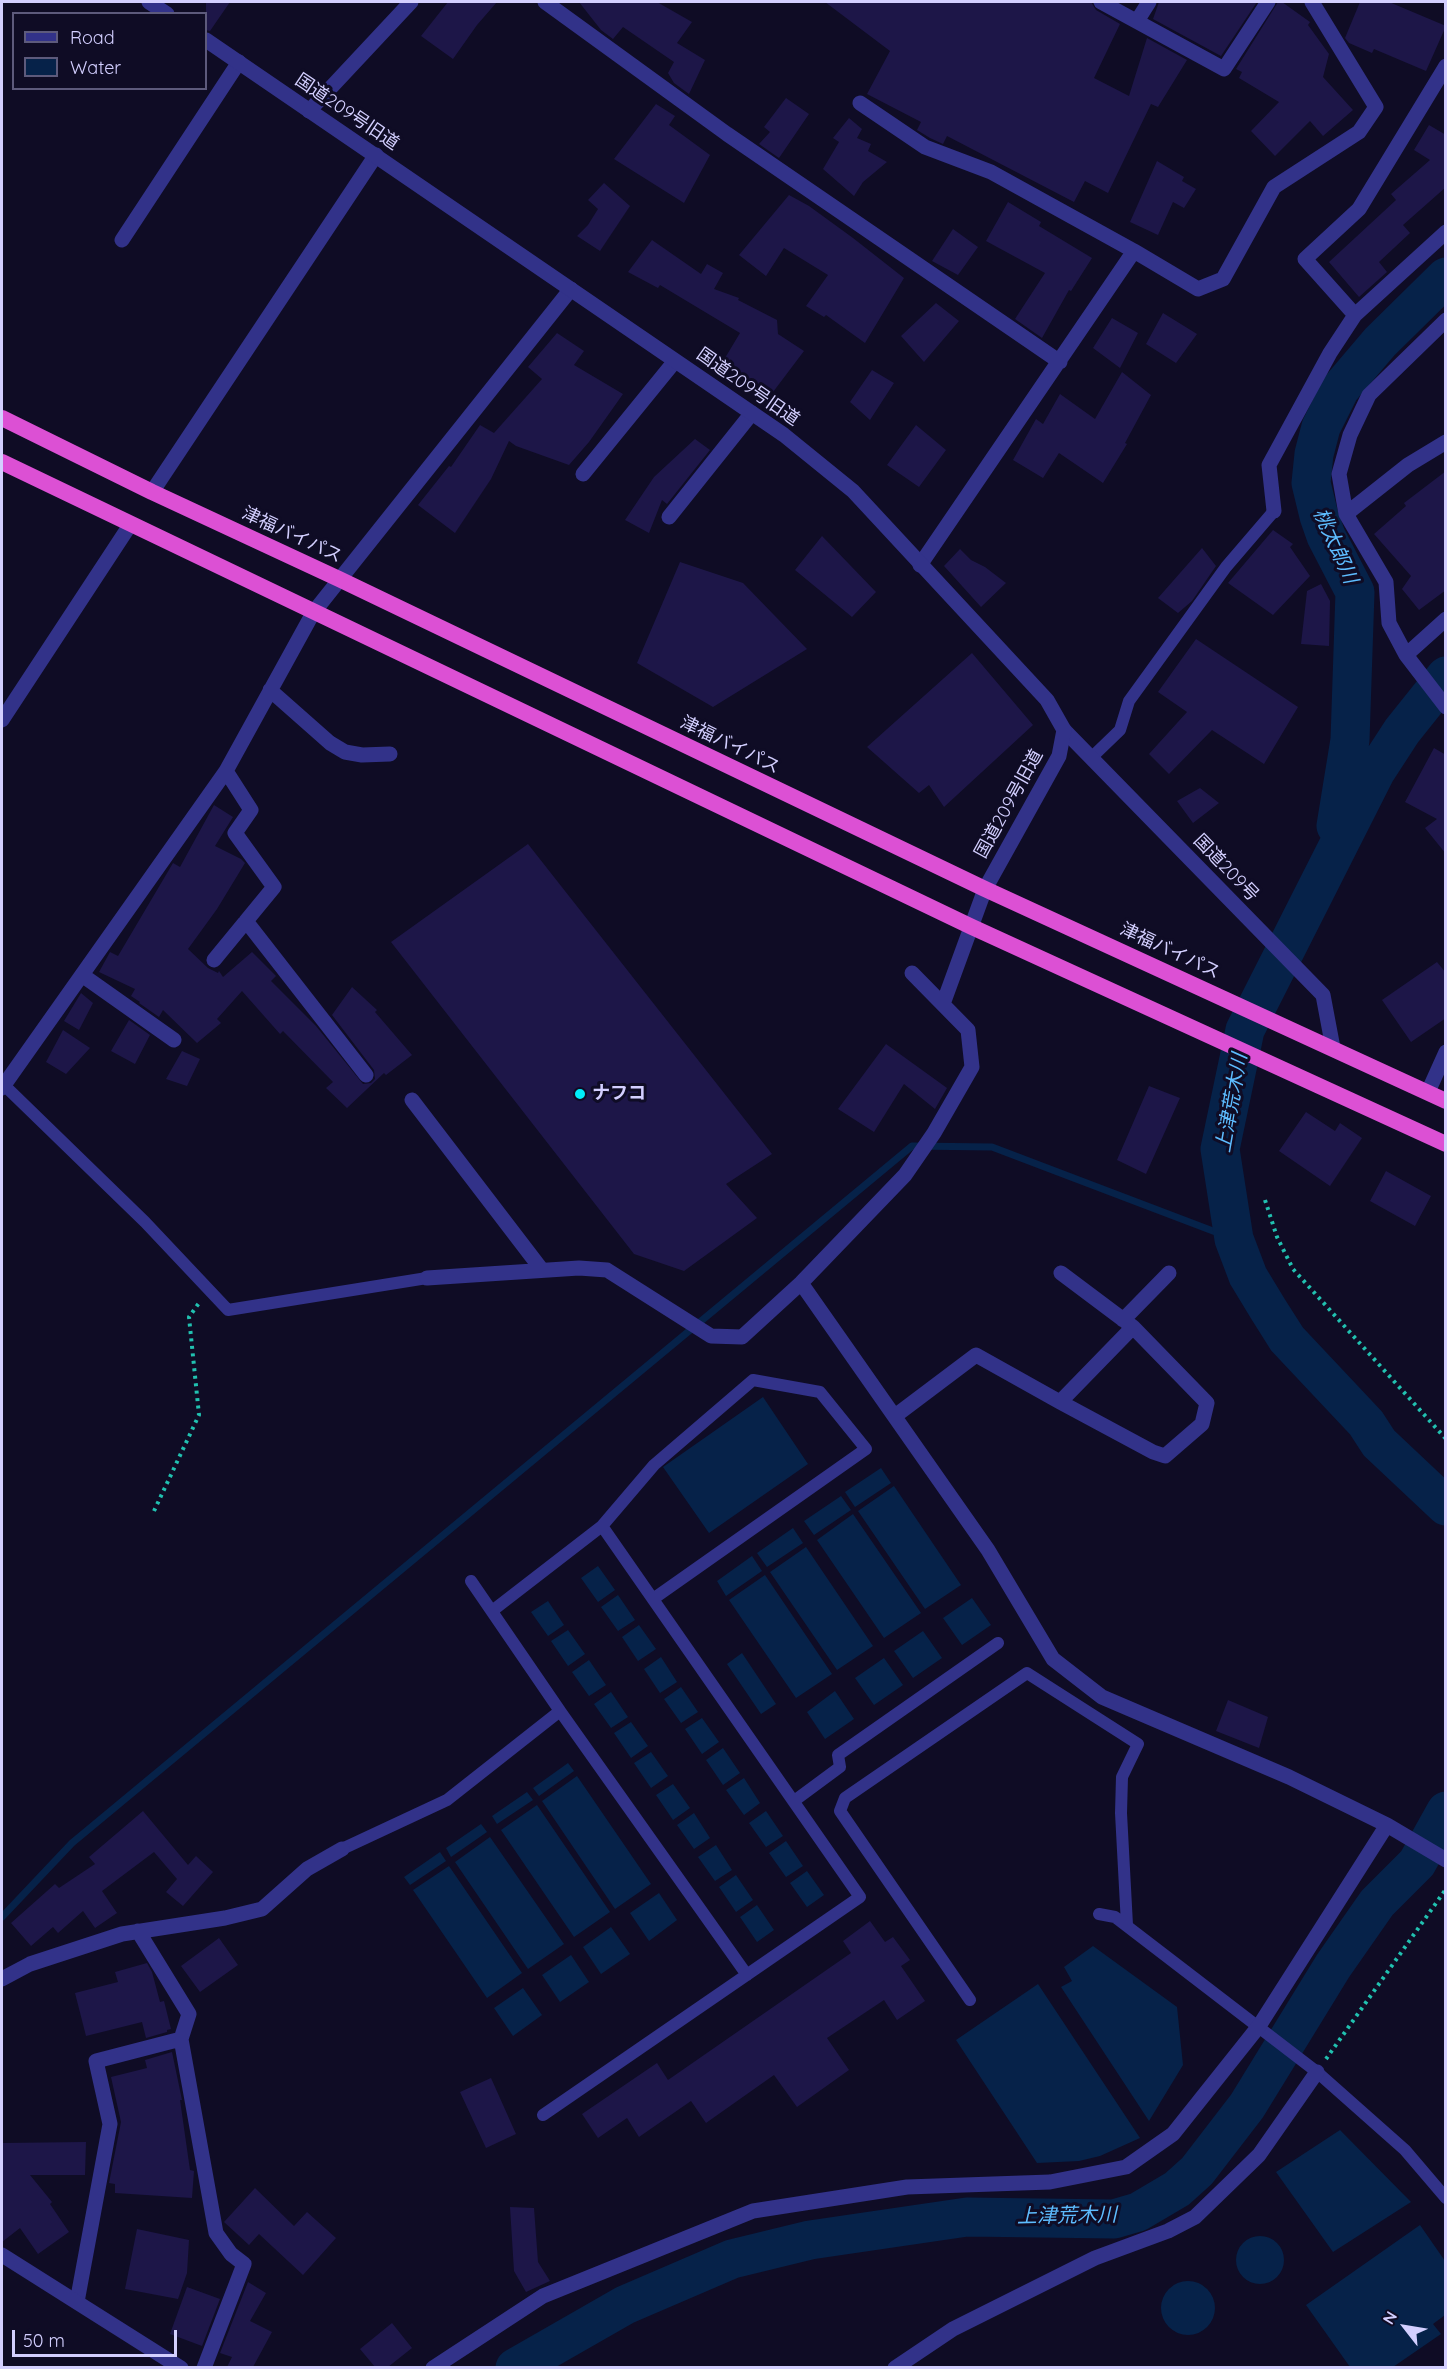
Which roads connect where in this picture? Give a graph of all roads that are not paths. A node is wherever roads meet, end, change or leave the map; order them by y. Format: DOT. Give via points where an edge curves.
graph roads {
  1 [pos="149,2"];
  2 [pos="411,2"];
  3 [pos="545,2"];
  4 [pos="1101,2"];
  5 [pos="1149,2"];
  6 [pos="1268,2"];
  7 [pos="1312,2"];
  8 [pos="164,12"];
  9 [pos="1137,21"];
  10 [pos="207,41"];
  11 [pos="239,62"];
  12 [pos="1446,66"];
  13 [pos="860,103"];
  14 [pos="309,111"];
  15 [pos="376,155"];
  16 [pos="1446,232"];
  17 [pos="122,240"];
  18 [pos="1134,251"];
  19 [pos="571,289"];
  20 [pos="1355,315"];
  21 [pos="1446,320"];
  22 [pos="675,360"];
  23 [pos="1060,362"];
  24 [pos="752,413"];
  25 [pos="2,418"];
  26 [pos="1446,442"];
  27 [pos="2,462"];
  28 [pos="583,474"];
  29 [pos="152,492"];
  30 [pos="1274,511"];
  31 [pos="1346,514"];
  32 [pos="669,517"];
  33 [pos="130,525"];
  34 [pos="920,565"];
  35 [pos="339,579"];
  36 [pos="313,613"];
  37 [pos="1446,619"];
  38 [pos="1406,655"];
  39 [pos="270,690"];
  40 [pos="1446,707"];
  41 [pos="2,720"];
  42 [pos="1064,730"];
  43 [pos="390,754"];
  44 [pos="1091,758"];
  45 [pos="226,771"];
  46 [pos="985,889"];
  47 [pos="246,921"];
  48 [pos="972,927"];
  49 [pos="214,960"];
  50 [pos="912,973"];
  51 [pos="81,975"];
  52 [pos="943,1004"];
  53 [pos="174,1041"];
  54 [pos="1333,1048"];
  55 [pos="1446,1052"];
  56 [pos="366,1075"];
  57 [pos="2,1086"];
  58 [pos="1428,1092"];
  59 [pos="412,1100"];
  60 [pos="1446,1101"];
  61 [pos="1446,1144"];
  62 [pos="543,1270"];
  63 [pos="1061,1273"];
  64 [pos="1169,1273"];
  65 [pos="427,1278"];
  66 [pos="801,1283"];
  67 [pos="1128,1323"];
  68 [pos="1060,1402"];
  69 [pos="895,1416"];
  70 [pos="602,1526"];
  71 [pos="471,1581"];
  72 [pos="653,1599"];
  73 [pos="492,1611"];
  74 [pos="998,1643"];
  75 [pos="560,1711"];
  76 [pos="794,1801"];
  77 [pos="1387,1825"];
  78 [pos="342,1849"];
  79 [pos="1446,1860"];
  80 [pos="1099,1914"];
  81 [pos="1126,1925"];
  82 [pos="138,1931"];
  83 [pos="747,1975"];
  84 [pos="2,1979"];
  85 [pos="970,2000"];
  86 [pos="1259,2026"];
  87 [pos="181,2039"];
  88 [pos="1317,2072"];
  89 [pos="543,2115"];
  90 [pos="1446,2198"];
  91 [pos="2,2255"];
  92 [pos="77,2302"];
  93 [pos="181,2367"];
  94 [pos="204,2367"];
  95 [pos="433,2367"];
  96 [pos="895,2367"];
  1 -- 8 [label="street"];
  2 -- 14 [label="street"];
  3 -- 23 [label="street" via="727,134"];
  4 -- 9 [label="street"];
  5 -- 9 [label="street"];
  6 -- 9 [label="street" via="1224,69"];
  7 -- 18 [label="street" via="1376,107 1359,132 1274,188 1222,279 1198,290"];
  10 -- 11 [label="street, 国道209号旧道"];
  11 -- 14 [label="street, 国道209号旧道"];
  11 -- 17 [label="street"];
  12 -- 20 [label="street" via="1359,209 1305,259"];
  13 -- 18 [label="street" via="925,147 991,172"];
  14 -- 15 [label="street, 国道209号旧道"];
  15 -- 19 [label="street, 国道209号旧道"];
  15 -- 29 [label="street"];
  16 -- 20 [label="street"];
  18 -- 23 [label="street"];
  19 -- 22 [label="street, 国道209号旧道"];
  19 -- 35 [label="street"];
  20 -- 30 [label="street" via="1330,352 1269,465"];
  21 -- 31 [label="street" via="1369,395 1350,435 1339,474"];
  22 -- 24 [label="street, 国道209号旧道"];
  22 -- 28 [label="street"];
  23 -- 34 [label="street"];
  24 -- 32 [label="street"];
  24 -- 34 [label="street, 国道209号旧道" via="853,491"];
  25 -- 29 [label="highway, 津福バイパス"];
  26 -- 31 [label="street" via="1408,465"];
  27 -- 33 [label="highway"];
  29 -- 35 [label="highway, 津福バイパス"];
  30 -- 44 [label="lane" via="1222,573 1130,701 1120,730"];
  31 -- 38 [label="street" via="1386,582 1389,623"];
  33 -- 36 [label="highway"];
  33 -- 41 [label="street"];
  34 -- 42 [label="street, 国道209号旧道" via="1047,700"];
  35 -- 36 [label="street"];
  35 -- 46 [label="highway, 津福バイパス"];
  36 -- 39 [label="street"];
  36 -- 48 [label="highway"];
  37 -- 38 [label="street"];
  38 -- 40 [label="street"];
  39 -- 43 [label="street" via="345,752"];
  39 -- 45 [label="street"];
  42 -- 44 [label="street, 国道209号"];
  42 -- 46 [label="street, 国道209号旧道" via="1059,756"];
  44 -- 54 [label="street, 国道209号" via="1323,995"];
  45 -- 47 [label="street" via="251,810 235,833 274,887"];
  45 -- 51 [label="street"];
  46 -- 48 [label="street, 国道209号旧道"];
  46 -- 54 [label="highway, 津福バイパス"];
  47 -- 49 [label="street"];
  47 -- 56 [label="street"];
  48 -- 52 [label="street, 国道209号旧道"];
  48 -- 61 [label="highway"];
  50 -- 52 [label="street"];
  51 -- 53 [label="street"];
  51 -- 57 [label="street"];
  52 -- 66 [label="street" via="968,1030 972,1067 905,1175"];
  54 -- 58 [label="highway, 津福バイパス"];
  55 -- 58 [label="street"];
  57 -- 65 [label="lane" via="145,1222 228,1310"];
  58 -- 60 [label="highway, 津福バイパス"];
  59 -- 62 [label="street"];
  62 -- 65 [label="street"];
  62 -- 66 [label="street" via="607,1270 711,1336 741,1337"];
  63 -- 67 [label="street"];
  64 -- 67 [label="street"];
  66 -- 69 [label="street"];
  67 -- 68 [label="street"];
  67 -- 68 [label="street" via="1207,1403 1202,1424 1165,1456"];
  68 -- 69 [label="street" via="976,1356"];
  69 -- 77 [label="street" via="988,1550 1053,1659 1102,1697 1289,1777"];
  70 -- 72 [label="lane"];
  70 -- 72 [label="lane" via="654,1465 753,1380 820,1392 866,1449"];
  70 -- 73 [label="lane"];
  71 -- 73 [label="lane"];
  72 -- 76 [label="lane"];
  73 -- 75 [label="lane"];
  74 -- 76 [label="lane" via="838,1755 840,1767"];
  75 -- 78 [label="lane" via="447,1800"];
  75 -- 83 [label="lane"];
  76 -- 83 [label="lane" via="860,1897"];
  77 -- 79 [label="street"];
  77 -- 86 [label="street"];
  78 -- 82 [label="street" via="307,1869 262,1909"];
  80 -- 81 [label="lane" via="1115,1917"];
  81 -- 85 [label="lane" via="1122,1777 1138,1744 1027,1673 845,1798 840,1811"];
  81 -- 86 [label="lane"];
  82 -- 84 [label="street" via="30,1965"];
  82 -- 87 [label="street" via="189,2013"];
  83 -- 89 [label="lane"];
  86 -- 88 [label="lane"];
  86 -- 95 [label="street" via="1173,2134 1126,2167 1050,2182 907,2187 753,2211 543,2296"];
  87 -- 92 [label="street" via="96,2061 110,2124"];
  87 -- 94 [label="street" via="216,2233 244,2264"];
  88 -- 90 [label="lane" via="1405,2150"];
  88 -- 96 [label="street" via="1259,2155 1195,2217 1095,2258 953,2329"];
  91 -- 92 [label="street"];
  92 -- 93 [label="street"];
}
